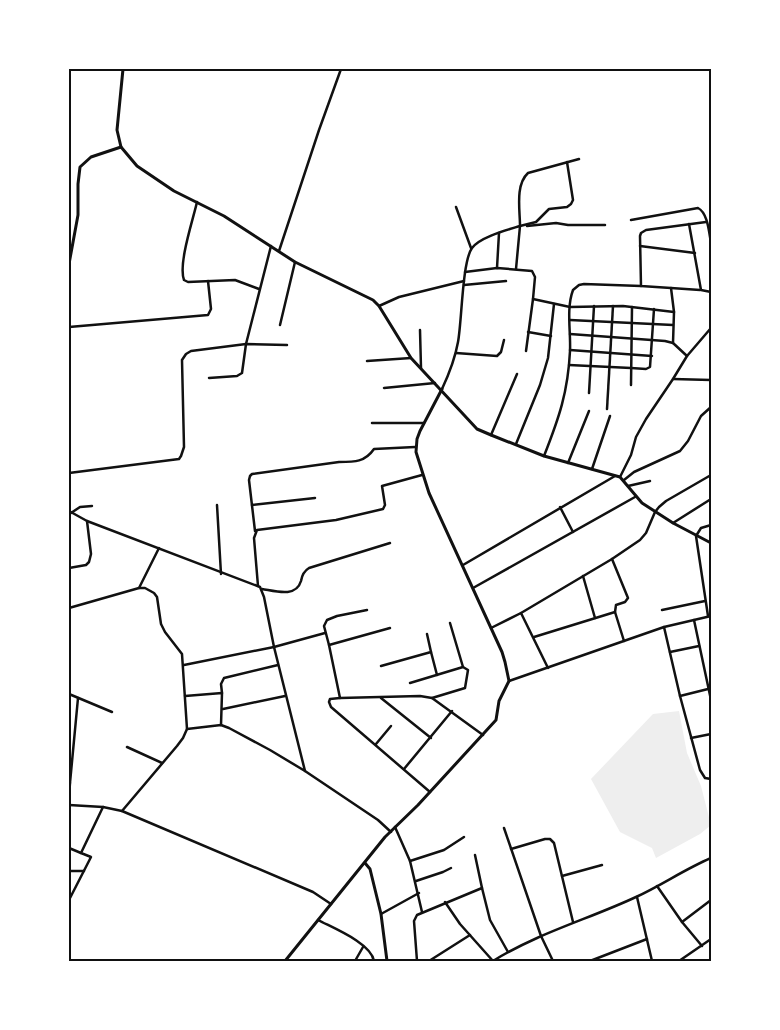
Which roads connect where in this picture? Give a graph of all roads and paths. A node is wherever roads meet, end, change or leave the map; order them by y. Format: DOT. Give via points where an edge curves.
graph roads {
  1 [pos="118,69"];
  2 [pos="123,69"];
  3 [pos="342,69"];
  4 [pos="120,148"];
  5 [pos="579,159"];
  6 [pos="567,162"];
  7 [pos="197,202"];
  8 [pos="456,207"];
  9 [pos="631,220"];
  10 [pos="706,222"];
  11 [pos="689,224"];
  12 [pos="605,225"];
  13 [pos="520,226"];
  14 [pos="499,233"];
  15 [pos="711,241"];
  16 [pos="271,246"];
  17 [pos="640,246"];
  18 [pos="471,249"];
  19 [pos="279,251"];
  20 [pos="695,253"];
  21 [pos="295,262"];
  22 [pos="69,264"];
  23 [pos="497,268"];
  24 [pos="516,269"];
  25 [pos="466,272"];
  26 [pos="208,281"];
  27 [pos="464,281"];
  28 [pos="506,281"];
  29 [pos="464,285"];
  30 [pos="641,286"];
  31 [pos="672,288"];
  32 [pos="259,289"];
  33 [pos="701,290"];
  34 [pos="711,292"];
  35 [pos="533,299"];
  36 [pos="554,304"];
  37 [pos="379,306"];
  38 [pos="594,306"];
  39 [pos="613,306"];
  40 [pos="570,307"];
  41 [pos="632,307"];
  42 [pos="654,309"];
  43 [pos="674,312"];
  44 [pos="570,320"];
  45 [pos="593,322"];
  46 [pos="612,322"];
  47 [pos="632,324"];
  48 [pos="653,324"];
  49 [pos="280,325"];
  50 [pos="673,325"];
  51 [pos="69,326"];
  52 [pos="711,328"];
  53 [pos="420,330"];
  54 [pos="528,332"];
  55 [pos="570,334"];
  56 [pos="551,336"];
  57 [pos="592,336"];
  58 [pos="612,337"];
  59 [pos="632,338"];
  60 [pos="504,340"];
  61 [pos="653,340"];
  62 [pos="673,343"];
  63 [pos="246,344"];
  64 [pos="287,345"];
  65 [pos="570,350"];
  66 [pos="526,351"];
  67 [pos="592,351"];
  68 [pos="611,352"];
  69 [pos="456,353"];
  70 [pos="632,353"];
  71 [pos="652,356"];
  72 [pos="687,356"];
  73 [pos="411,358"];
  74 [pos="367,362"];
  75 [pos="569,365"];
  76 [pos="591,366"];
  77 [pos="610,366"];
  78 [pos="631,368"];
  79 [pos="421,369"];
  80 [pos="517,374"];
  81 [pos="209,378"];
  82 [pos="674,379"];
  83 [pos="711,380"];
  84 [pos="436,383"];
  85 [pos="631,385"];
  86 [pos="384,388"];
  87 [pos="442,389"];
  88 [pos="589,393"];
  89 [pos="711,407"];
  90 [pos="607,409"];
  91 [pos="589,411"];
  92 [pos="610,416"];
  93 [pos="372,423"];
  94 [pos="424,423"];
  95 [pos="491,435"];
  96 [pos="516,444"];
  97 [pos="415,447"];
  98 [pos="544,456"];
  99 [pos="568,463"];
  100 [pos="592,469"];
  101 [pos="69,473"];
  102 [pos="422,475"];
  103 [pos="711,475"];
  104 [pos="615,476"];
  105 [pos="622,479"];
  106 [pos="650,481"];
  107 [pos="628,486"];
  108 [pos="635,497"];
  109 [pos="315,498"];
  110 [pos="711,499"];
  111 [pos="217,505"];
  112 [pos="252,505"];
  113 [pos="92,506"];
  114 [pos="560,507"];
  115 [pos="70,512"];
  116 [pos="655,512"];
  117 [pos="87,521"];
  118 [pos="673,523"];
  119 [pos="711,525"];
  120 [pos="255,532"];
  121 [pos="573,532"];
  122 [pos="696,536"];
  123 [pos="390,543"];
  124 [pos="711,543"];
  125 [pos="159,548"];
  126 [pos="612,559"];
  127 [pos="461,566"];
  128 [pos="69,568"];
  129 [pos="221,574"];
  130 [pos="583,576"];
  131 [pos="258,586"];
  132 [pos="138,588"];
  133 [pos="473,588"];
  134 [pos="262,589"];
  135 [pos="705,601"];
  136 [pos="69,608"];
  137 [pos="367,610"];
  138 [pos="662,610"];
  139 [pos="615,612"];
  140 [pos="521,613"];
  141 [pos="710,616"];
  142 [pos="595,618"];
  143 [pos="694,620"];
  144 [pos="450,624"];
  145 [pos="664,627"];
  146 [pos="390,628"];
  147 [pos="491,628"];
  148 [pos="325,633"];
  149 [pos="427,634"];
  150 [pos="534,637"];
  151 [pos="624,641"];
  152 [pos="329,645"];
  153 [pos="699,646"];
  154 [pos="274,647"];
  155 [pos="431,652"];
  156 [pos="670,652"];
  157 [pos="184,665"];
  158 [pos="278,665"];
  159 [pos="381,666"];
  160 [pos="463,667"];
  161 [pos="548,668"];
  162 [pos="437,675"];
  163 [pos="509,681"];
  164 [pos="410,682"];
  165 [pos="708,689"];
  166 [pos="222,692"];
  167 [pos="69,694"];
  168 [pos="185,696"];
  169 [pos="286,696"];
  170 [pos="680,696"];
  171 [pos="380,697"];
  172 [pos="78,698"];
  173 [pos="340,698"];
  174 [pos="432,698"];
  175 [pos="711,700"];
  176 [pos="223,709"];
  177 [pos="452,711"];
  178 [pos="112,712"];
  179 [pos="221,725"];
  180 [pos="391,726"];
  181 [pos="187,729"];
  182 [pos="711,734"];
  183 [pos="483,735"];
  184 [pos="431,738"];
  185 [pos="691,738"];
  186 [pos="376,745"];
  187 [pos="127,747"];
  188 [pos="162,763"];
  189 [pos="404,769"];
  190 [pos="306,771"];
  191 [pos="711,779"];
  192 [pos="70,783"];
  193 [pos="430,792"];
  194 [pos="69,798"];
  195 [pos="69,805"];
  196 [pos="103,807"];
  197 [pos="122,812"];
  198 [pos="396,827"];
  199 [pos="504,828"];
  200 [pos="391,832"];
  201 [pos="464,837"];
  202 [pos="69,848"];
  203 [pos="511,850"];
  204 [pos="81,853"];
  205 [pos="475,855"];
  206 [pos="711,858"];
  207 [pos="410,861"];
  208 [pos="365,863"];
  209 [pos="602,865"];
  210 [pos="451,868"];
  211 [pos="69,871"];
  212 [pos="84,871"];
  213 [pos="562,876"];
  214 [pos="416,881"];
  215 [pos="657,886"];
  216 [pos="482,888"];
  217 [pos="419,893"];
  218 [pos="637,897"];
  219 [pos="69,900"];
  220 [pos="711,900"];
  221 [pos="445,902"];
  222 [pos="331,904"];
  223 [pos="422,912"];
  224 [pos="381,914"];
  225 [pos="318,920"];
  226 [pos="573,922"];
  227 [pos="682,922"];
  228 [pos="470,935"];
  229 [pos="541,936"];
  230 [pos="646,939"];
  231 [pos="711,939"];
  232 [pos="702,946"];
  233 [pos="363,947"];
  234 [pos="508,952"];
  235 [pos="597,960"];
  236 [pos="285,961"];
  237 [pos="355,961"];
  238 [pos="374,961"];
  239 [pos="387,961"];
  240 [pos="417,961"];
  241 [pos="429,961"];
  242 [pos="493,961"];
  243 [pos="552,961"];
  244 [pos="590,961"];
  245 [pos="652,961"];
  246 [pos="679,961"];
  1 -- 2 [label="street"];
  2 -- 4 [label="street" via="117,130"];
  3 -- 19 [label="street"];
  4 -- 7 [label="street" via="151,177"];
  4 -- 22 [label="street" via="91,157 80,167 78,215"];
  5 -- 6 [label="street"];
  6 -- 13 [label="street" via="523,177"];
  6 -- 13 [label="street" via="572,204 548,209 536,222"];
  7 -- 16 [label="street"];
  7 -- 26 [label="street" via="184,256 183,278 188,282"];
  8 -- 18 [label="street"];
  9 -- 10 [label="street" via="698,208"];
  10 -- 11 [label="street"];
  10 -- 15 [label="street"];
  11 -- 17 [label="street" via="643,231"];
  11 -- 20 [label="street"];
  12 -- 13 [label="street" via="556,223"];
  13 -- 14 [label="street"];
  13 -- 24 [label="street"];
  14 -- 18 [label="street"];
  14 -- 23 [label="street"];
  16 -- 19 [label="street"];
  16 -- 32 [label="street"];
  17 -- 20 [label="street"];
  17 -- 30 [label="street"];
  18 -- 25 [label="street"];
  19 -- 21 [label="street"];
  20 -- 33 [label="street"];
  21 -- 37 [label="street" via="373,300"];
  21 -- 49 [label="street"];
  23 -- 24 [label="street"];
  23 -- 25 [label="street"];
  24 -- 35 [label="street" via="534,273"];
  25 -- 27 [label="street"];
  26 -- 32 [label="street" via="235,280"];
  26 -- 51 [label="street" via="211,303 208,316"];
  27 -- 29 [label="street"];
  27 -- 37 [label="street" via="406,295"];
  28 -- 29 [label="street"];
  29 -- 69 [label="street"];
  30 -- 31 [label="street"];
  30 -- 40 [label="street" via="579,285 572,293"];
  31 -- 33 [label="street"];
  31 -- 43 [label="street"];
  32 -- 63 [label="street"];
  33 -- 34 [label="street"];
  35 -- 36 [label="street"];
  35 -- 54 [label="street"];
  36 -- 40 [label="street"];
  36 -- 56 [label="street"];
  37 -- 73 [label="street"];
  38 -- 39 [label="street"];
  38 -- 40 [label="street"];
  38 -- 45 [label="street"];
  39 -- 41 [label="street"];
  39 -- 46 [label="street"];
  40 -- 44 [label="street"];
  41 -- 42 [label="street"];
  41 -- 47 [label="street"];
  42 -- 43 [label="street"];
  42 -- 48 [label="street"];
  43 -- 50 [label="street"];
  44 -- 45 [label="street"];
  44 -- 55 [label="street"];
  45 -- 46 [label="street"];
  45 -- 57 [label="street"];
  46 -- 47 [label="street"];
  46 -- 58 [label="street"];
  47 -- 48 [label="street"];
  47 -- 59 [label="street"];
  48 -- 50 [label="street"];
  48 -- 61 [label="street"];
  50 -- 62 [label="street"];
  52 -- 72 [label="street"];
  53 -- 79 [label="street"];
  54 -- 56 [label="street"];
  54 -- 66 [label="street"];
  55 -- 57 [label="street"];
  55 -- 65 [label="street"];
  56 -- 96 [label="street" via="540,385"];
  57 -- 58 [label="street"];
  57 -- 67 [label="street"];
  58 -- 59 [label="street"];
  58 -- 68 [label="street"];
  59 -- 61 [label="street"];
  59 -- 70 [label="street"];
  60 -- 69 [label="street" via="501,352 496,356"];
  61 -- 62 [label="street"];
  61 -- 71 [label="street"];
  62 -- 72 [label="street"];
  63 -- 64 [label="street"];
  63 -- 81 [label="street" via="241,374"];
  63 -- 101 [label="street" via="196,349 182,360 184,447 178,459"];
  65 -- 67 [label="street"];
  65 -- 75 [label="street"];
  67 -- 68 [label="street"];
  67 -- 76 [label="street"];
  68 -- 70 [label="street"];
  68 -- 77 [label="street"];
  69 -- 87 [label="street"];
  70 -- 71 [label="street"];
  70 -- 78 [label="street"];
  71 -- 78 [label="street" via="648,368"];
  72 -- 82 [label="street"];
  73 -- 74 [label="street"];
  73 -- 79 [label="street"];
  75 -- 76 [label="street"];
  75 -- 98 [label="street" via="563,406"];
  76 -- 77 [label="street"];
  76 -- 88 [label="street"];
  77 -- 78 [label="street"];
  77 -- 90 [label="street"];
  78 -- 85 [label="street"];
  79 -- 84 [label="street"];
  80 -- 95 [label="street"];
  82 -- 83 [label="street"];
  82 -- 105 [label="street" via="639,430"];
  84 -- 86 [label="street"];
  84 -- 87 [label="street"];
  87 -- 94 [label="street"];
  87 -- 95 [label="street" via="470,422"];
  89 -- 105 [label="street" via="701,416 680,451"];
  91 -- 99 [label="street"];
  92 -- 100 [label="street"];
  93 -- 94 [label="street"];
  94 -- 97 [label="street"];
  95 -- 96 [label="street"];
  96 -- 98 [label="street"];
  97 -- 102 [label="street"];
  97 -- 112 [label="street" via="374,448 363,460 252,474 249,480"];
  98 -- 99 [label="street"];
  99 -- 100 [label="street"];
  100 -- 104 [label="street"];
  102 -- 120 [label="street" via="382,486 383,509 336,520"];
  102 -- 127 [label="street"];
  103 -- 116 [label="street" via="666,501"];
  104 -- 105 [label="street"];
  104 -- 114 [label="street"];
  105 -- 107 [label="street"];
  106 -- 107 [label="street"];
  107 -- 108 [label="street"];
  108 -- 116 [label="street"];
  108 -- 121 [label="street"];
  109 -- 112 [label="street"];
  110 -- 118 [label="street"];
  111 -- 129 [label="street"];
  112 -- 120 [label="street"];
  113 -- 115 [label="street"];
  114 -- 121 [label="street"];
  114 -- 127 [label="street"];
  115 -- 117 [label="street"];
  116 -- 118 [label="street"];
  116 -- 126 [label="street" via="640,540"];
  117 -- 125 [label="street"];
  117 -- 128 [label="street" via="89,562"];
  118 -- 122 [label="street"];
  119 -- 122 [label="street" via="701,528"];
  120 -- 131 [label="street"];
  121 -- 133 [label="street"];
  122 -- 124 [label="street"];
  122 -- 135 [label="street"];
  123 -- 134 [label="street" via="309,568 294,591"];
  125 -- 129 [label="street"];
  125 -- 132 [label="street"];
  126 -- 130 [label="street"];
  126 -- 139 [label="street" via="628,595 625,602 616,605"];
  127 -- 133 [label="street"];
  129 -- 131 [label="street"];
  130 -- 140 [label="street"];
  130 -- 142 [label="street"];
  131 -- 134 [label="street"];
  132 -- 136 [label="street"];
  132 -- 157 [label="street" via="150,590 157,597 161,624 182,654"];
  133 -- 147 [label="street"];
  134 -- 154 [label="street"];
  135 -- 138 [label="street"];
  135 -- 141 [label="street"];
  137 -- 148 [label="street" via="330,619 324,623"];
  139 -- 142 [label="street"];
  139 -- 151 [label="street"];
  140 -- 147 [label="street"];
  140 -- 150 [label="street"];
  141 -- 143 [label="street"];
  142 -- 150 [label="street"];
  143 -- 145 [label="street"];
  143 -- 153 [label="street"];
  144 -- 160 [label="street"];
  145 -- 151 [label="street"];
  145 -- 156 [label="street"];
  146 -- 152 [label="street"];
  147 -- 163 [label="street" via="506,662"];
  148 -- 152 [label="street"];
  148 -- 154 [label="street"];
  149 -- 155 [label="street"];
  150 -- 161 [label="street"];
  151 -- 161 [label="street"];
  152 -- 173 [label="street"];
  153 -- 156 [label="street"];
  153 -- 165 [label="street"];
  154 -- 157 [label="street"];
  154 -- 158 [label="street"];
  155 -- 159 [label="street"];
  155 -- 162 [label="street"];
  156 -- 170 [label="street"];
  157 -- 168 [label="street"];
  158 -- 166 [label="street" via="224,678"];
  158 -- 169 [label="street"];
  160 -- 162 [label="street"];
  160 -- 174 [label="street" via="468,670 464,688"];
  161 -- 163 [label="street"];
  162 -- 164 [label="street"];
  163 -- 183 [label="street" via="499,701 496,720"];
  165 -- 170 [label="street"];
  165 -- 175 [label="street"];
  166 -- 168 [label="street"];
  166 -- 176 [label="street"];
  167 -- 172 [label="street"];
  168 -- 181 [label="street"];
  169 -- 176 [label="street"];
  169 -- 190 [label="street"];
  170 -- 185 [label="street"];
  171 -- 173 [label="street"];
  171 -- 174 [label="street"];
  171 -- 184 [label="street"];
  172 -- 178 [label="street"];
  172 -- 192 [label="street"];
  173 -- 186 [label="street" via="330,699 329,705"];
  174 -- 177 [label="street"];
  176 -- 179 [label="street"];
  177 -- 183 [label="street"];
  177 -- 184 [label="street"];
  179 -- 181 [label="street"];
  179 -- 190 [label="street"];
  180 -- 186 [label="street"];
  181 -- 188 [label="street"];
  182 -- 185 [label="street"];
  183 -- 193 [label="street"];
  184 -- 189 [label="street"];
  185 -- 191 [label="street" via="702,775"];
  186 -- 189 [label="street"];
  187 -- 188 [label="street"];
  188 -- 197 [label="street"];
  189 -- 193 [label="street"];
  190 -- 200 [label="street"];
  192 -- 194 [label="street"];
  193 -- 198 [label="street"];
  195 -- 196 [label="street"];
  196 -- 197 [label="street"];
  196 -- 204 [label="street"];
  197 -- 222 [label="street" via="313,892"];
  198 -- 200 [label="street"];
  198 -- 207 [label="street"];
  199 -- 203 [label="street"];
  200 -- 208 [label="street"];
  201 -- 207 [label="street" via="444,850"];
  202 -- 204 [label="street"];
  203 -- 213 [label="street" via="550,839 554,843"];
  203 -- 229 [label="street"];
  204 -- 212 [label="street" via="91,858"];
  205 -- 216 [label="street"];
  206 -- 215 [label="street"];
  207 -- 214 [label="street"];
  208 -- 222 [label="street"];
  208 -- 224 [label="street" via="370,869"];
  209 -- 213 [label="street"];
  210 -- 214 [label="street"];
  211 -- 212 [label="street"];
  212 -- 219 [label="street"];
  213 -- 226 [label="street"];
  214 -- 217 [label="street"];
  215 -- 218 [label="street"];
  215 -- 227 [label="street"];
  216 -- 221 [label="street"];
  216 -- 234 [label="street" via="490,920"];
  217 -- 223 [label="street"];
  217 -- 224 [label="street"];
  218 -- 226 [label="street"];
  218 -- 230 [label="street"];
  220 -- 227 [label="street"];
  221 -- 223 [label="street"];
  221 -- 228 [label="street"];
  222 -- 225 [label="street"];
  223 -- 240 [label="street" via="414,921"];
  224 -- 239 [label="street"];
  225 -- 233 [label="street"];
  225 -- 236 [label="street"];
  226 -- 229 [label="street"];
  227 -- 232 [label="street"];
  228 -- 241 [label="street"];
  228 -- 242 [label="street"];
  229 -- 234 [label="street"];
  229 -- 243 [label="street"];
  230 -- 235 [label="street"];
  230 -- 245 [label="street"];
  231 -- 232 [label="street"];
  232 -- 246 [label="street"];
  233 -- 237 [label="street"];
  233 -- 238 [label="street" via="369,950"];
  234 -- 242 [label="street"];
  235 -- 244 [label="street"];
}
